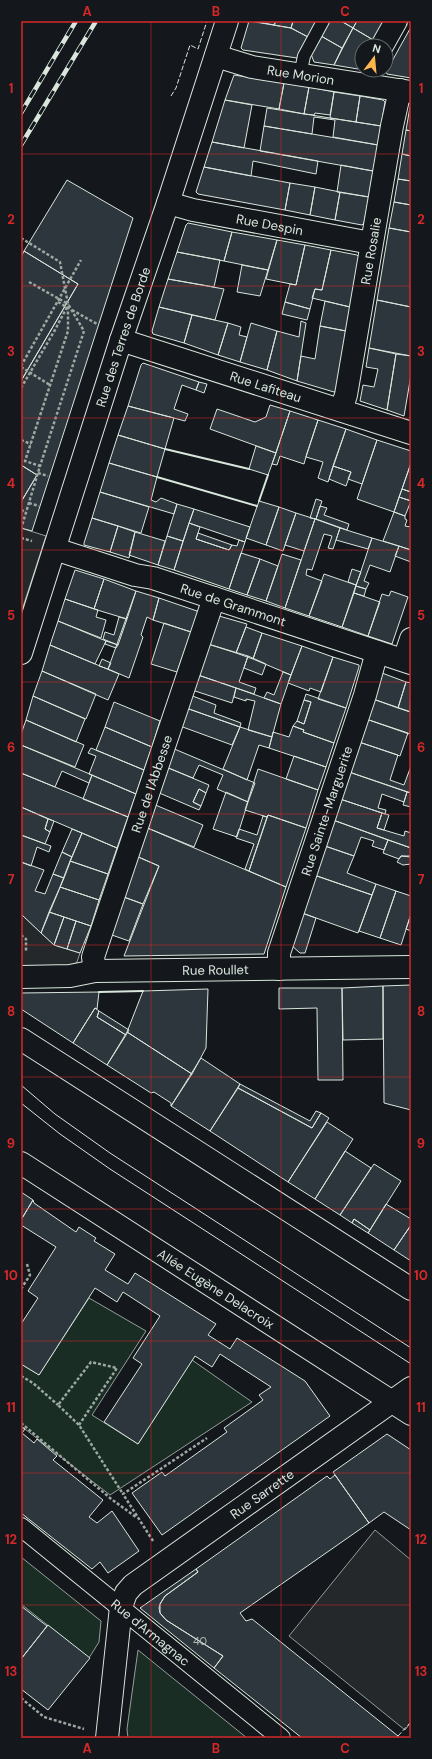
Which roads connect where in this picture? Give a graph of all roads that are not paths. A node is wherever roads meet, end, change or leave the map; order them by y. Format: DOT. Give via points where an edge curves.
graph roads {
  1 [pos="226,21"];
  2 [pos="323,21"];
  3 [pos="396,21"];
  4 [pos="386,38"];
  5 [pos="216,56"];
  6 [pos="300,75"];
  7 [pos="354,77"];
  8 [pos="372,78"];
  9 [pos="406,91"];
  10 [pos="168,203"];
  11 [pos="371,243"];
  12 [pos="121,340"];
  13 [pos="341,410"];
  14 [pos="411,433"];
  15 [pos="55,549"];
  16 [pos="214,598"];
  17 [pos="411,638"];
  18 [pos="377,652"];
  19 [pos="21,653"];
  20 [pos="407,662"];
  21 [pos="411,967"];
  22 [pos="279,969"];
  23 [pos="95,971"];
  24 [pos="21,977"];
  25 [pos="21,1039"];
  26 [pos="21,1163"];
  27 [pos="411,1289"];
  28 [pos="411,1388"];
  29 [pos="391,1402"];
  30 [pos="411,1414"];
  31 [pos="21,1527"];
  32 [pos="121,1607"];
  33 [pos="107,1737"];
  34 [pos="281,1738"];
  1 -- 5 [label="street, Rue des Terres de Borde"];
  2 -- 6 [label="lane" via="304,56"];
  3 -- 4 [label="street"];
  5 -- 6 [label="street, Rue Morion"];
  5 -- 10 [label="street, Rue des Terres de Borde"];
  6 -- 7 [label="street, Rue Morion"];
  8 -- 9 [label="street, Rue Morion"];
  9 -- 11 [label="street, Rue Rosalie" via="392,126"];
  10 -- 11 [label="street, Rue Despin" via="193,210"];
  10 -- 12 [label="street, Rue des Terres de Borde"];
  11 -- 13 [label="street, Rue Rosalie" via="346,395"];
  12 -- 13 [label="street, Rue Lafiteau"];
  12 -- 15 [label="street, Rue des Terres de Borde"];
  13 -- 14 [label="street, Rue Lafiteau"];
  15 -- 16 [label="street, Rue de Grammont"];
  15 -- 19 [label="street, Rue des Terres de Borde"];
  16 -- 18 [label="street, Rue de Grammont"];
  16 -- 23 [label="street, Rue de l'Abbesse" via="93,957"];
  17 -- 20 [label="street"];
  18 -- 20 [label="street, Rue de Grammont"];
  18 -- 22 [label="street, Rue Sainte-Marguerite" via="363,702 279,953"];
  21 -- 22 [label="street, Rue Roullet"];
  22 -- 23 [label="street, Rue Roullet"];
  23 -- 24 [label="street, Rue Roullet" via="70,976"];
  25 -- 27 [label="street"];
  26 -- 29 [label="street, Allée Eugène Delacroix"];
  28 -- 29 [label="street, Rue Sarrette"];
  29 -- 30 [label="street, Allée Eugène Delacroix"];
  29 -- 32 [label="street, Rue Sarrette" via="133,1585 126,1593"];
  31 -- 32 [label="street, Rue d'Armagnac"];
  32 -- 33 [label="street, Rue Sarrette"];
  32 -- 34 [label="street, Rue d'Armagnac"];
}
